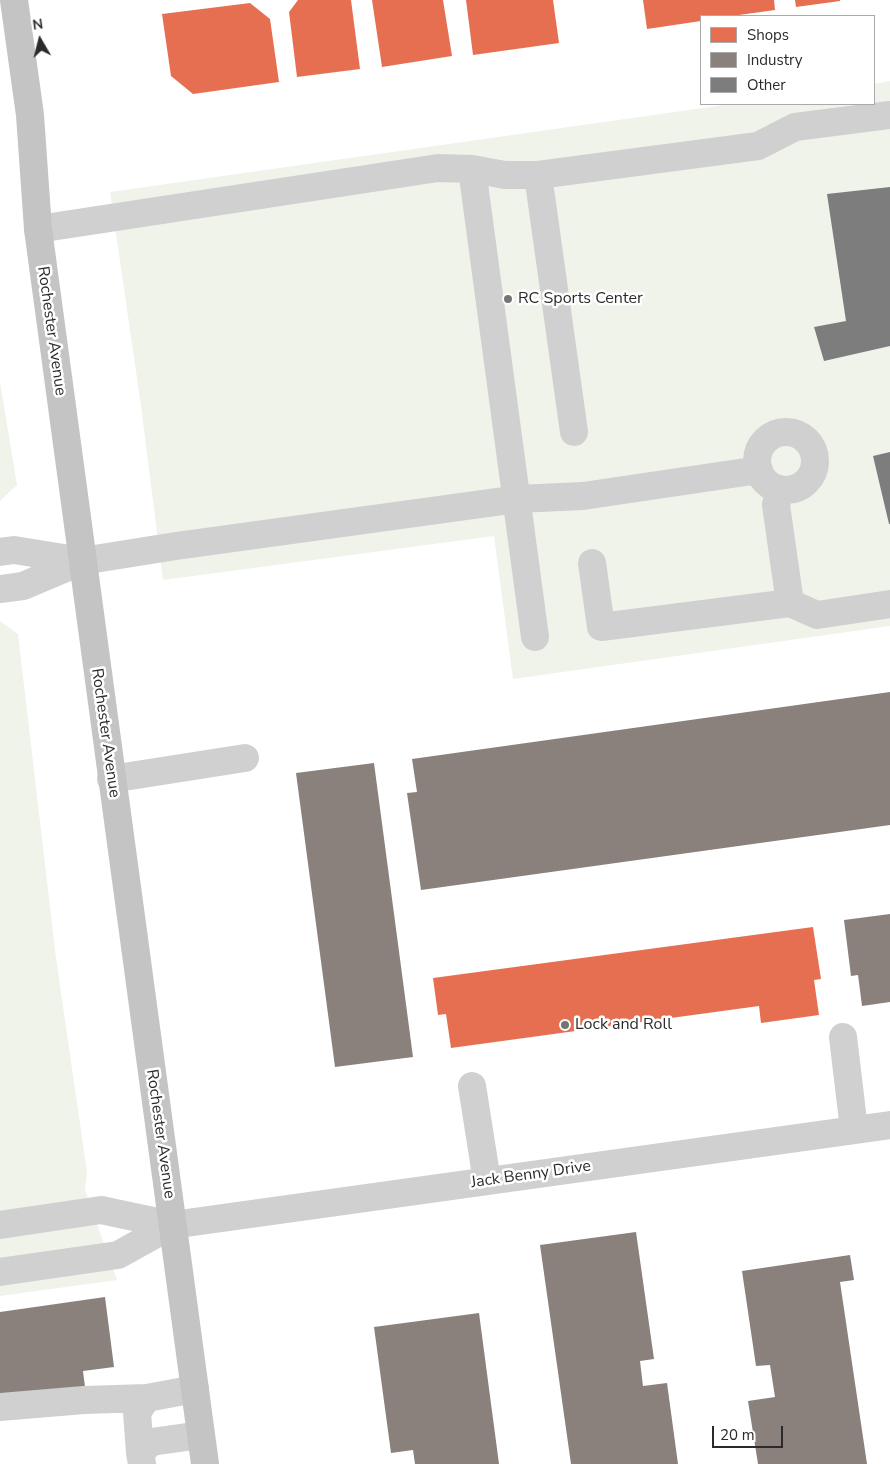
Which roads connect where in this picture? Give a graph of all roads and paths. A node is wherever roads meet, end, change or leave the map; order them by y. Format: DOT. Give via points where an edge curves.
graph roads {
  1 [pos="14,0"];
  2 [pos="890,115"];
  3 [pos="472,169"];
  4 [pos="538,175"];
  5 [pos="38,229"];
  6 [pos="574,432"];
  7 [pos="758,470"];
  8 [pos="780,489"];
  9 [pos="518,499"];
  10 [pos="0,552"];
  11 [pos="82,561"];
  12 [pos="592,563"];
  13 [pos="0,589"];
  14 [pos="790,603"];
  15 [pos="890,604"];
  16 [pos="536,637"];
  17 [pos="245,758"];
  18 [pos="111,780"];
  19 [pos="843,1038"];
  20 [pos="472,1086"];
  21 [pos="890,1124"];
  22 [pos="854,1130"];
  23 [pos="487,1181"];
  24 [pos="0,1225"];
  25 [pos="172,1225"];
  26 [pos="0,1272"];
  27 [pos="195,1389"];
  28 [pos="147,1398"];
  29 [pos="0,1407"];
  30 [pos="201,1435"];
  31 [pos="141,1458"];
  32 [pos="206,1464"];
  1 -- 5 [label="main road, Rochester Avenue" via="30,115"];
  2 -- 4 [label="street" via="795,127 758,146"];
  3 -- 4 [label="street" via="505,175"];
  3 -- 5 [label="street" via="438,168"];
  3 -- 9 [label="street"];
  4 -- 6 [label="street"];
  5 -- 11 [label="main road, Rochester Avenue"];
  7 -- 8 [label="street" via="766,482"];
  7 -- 8 [label="street" via="762,445 780,424 804,437 816,461 814,470 803,485"];
  7 -- 9 [label="street" via="583,496"];
  8 -- 14 [label="street" via="776,505"];
  9 -- 11 [label="street"];
  9 -- 16 [label="street"];
  10 -- 11 [label="street" via="14,550"];
  11 -- 13 [label="street" via="22,586"];
  11 -- 18 [label="main road, Rochester Avenue"];
  12 -- 14 [label="street" via="601,627"];
  14 -- 15 [label="street" via="817,615"];
  17 -- 18 [label="street"];
  18 -- 25 [label="main road, Rochester Avenue"];
  19 -- 22 [label="street"];
  20 -- 23 [label="street"];
  21 -- 22 [label="street, Jack Benny Drive"];
  22 -- 23 [label="street, Jack Benny Drive"];
  23 -- 25 [label="street, Jack Benny Drive"];
  24 -- 25 [label="street, Jack Benny Drive" via="101,1210"];
  25 -- 26 [label="street, Jack Benny Drive" via="118,1254"];
  25 -- 27 [label="main road, Rochester Avenue"];
  27 -- 28 [label="street"];
  27 -- 30 [label="main road, Rochester Avenue"];
  28 -- 29 [label="street"];
  28 -- 31 [label="street" via="136,1412"];
  30 -- 31 [label="street" via="151,1442"];
  30 -- 32 [label="main road, Rochester Avenue"];
}
